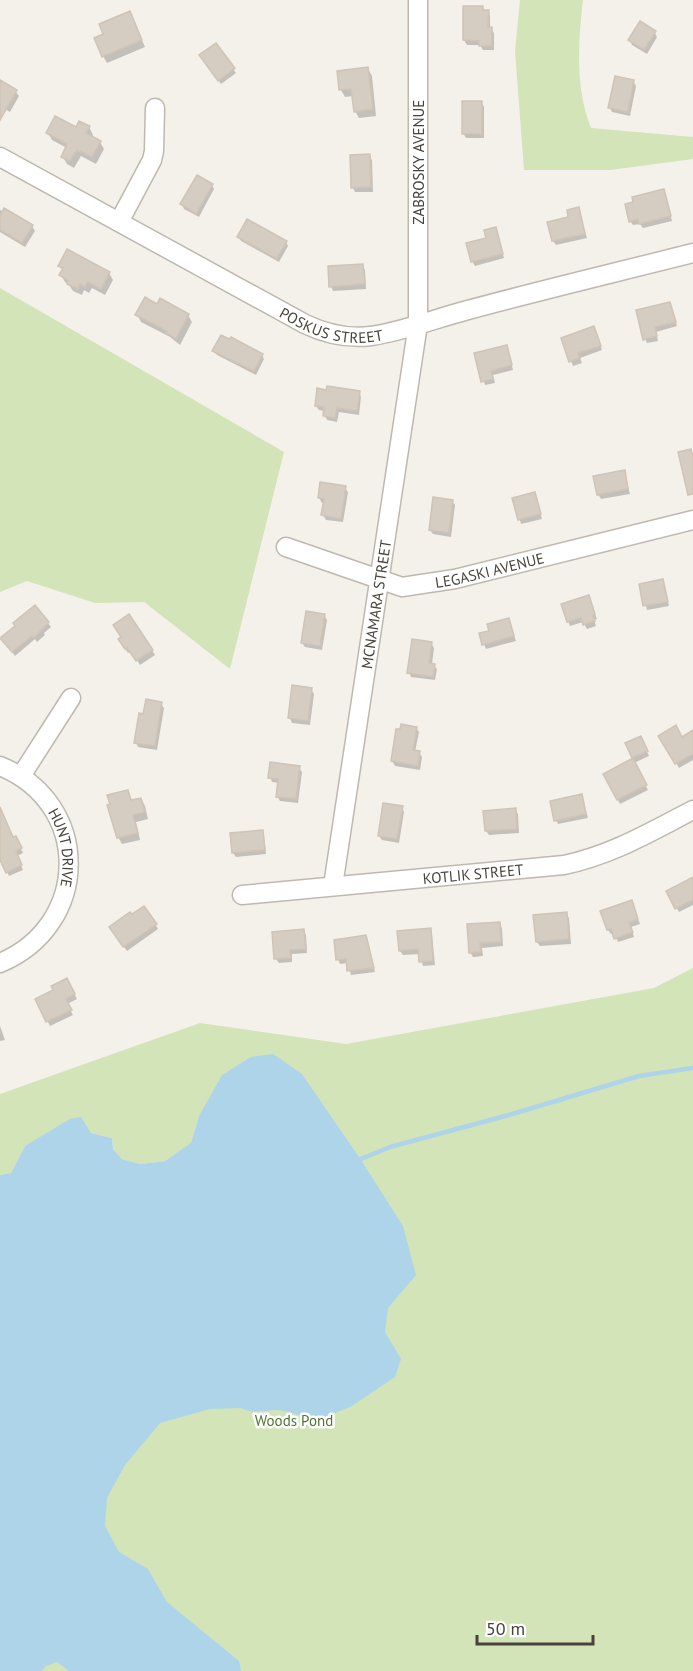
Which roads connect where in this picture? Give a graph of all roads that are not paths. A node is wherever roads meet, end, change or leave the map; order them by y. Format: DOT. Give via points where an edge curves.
graph roads {
  1 [pos="418,0"];
  2 [pos="155,108"];
  3 [pos="0,157"];
  4 [pos="119,222"];
  5 [pos="693,253"];
  6 [pos="418,324"];
  7 [pos="693,520"];
  8 [pos="286,547"];
  9 [pos="379,580"];
  10 [pos="71,698"];
  11 [pos="0,766"];
  12 [pos="21,776"];
  13 [pos="693,810"];
  14 [pos="333,886"];
  15 [pos="242,895"];
  16 [pos="0,963"];
  1 -- 6 [label="street, ZABROSKY AVENUE"];
  2 -- 4 [label="street" via="152,160"];
  3 -- 4 [label="street, POSKUS STREET"];
  4 -- 6 [label="street, POSKUS STREET" via="321,332 370,336"];
  5 -- 6 [label="street, POSKUS STREET"];
  6 -- 9 [label="street, MCNAMARA STREET"];
  7 -- 9 [label="street, LEGASKI AVENUE" via="454,579 402,587"];
  8 -- 9 [label="street, LEGASKI AVENUE"];
  9 -- 14 [label="street, MCNAMARA STREET"];
  10 -- 12 [label="street"];
  11 -- 12 [label="street, HUNT DRIVE"];
  12 -- 16 [label="street, HUNT DRIVE" via="41,793 56,814 68,852 68,878 62,903 49,926 31,945"];
  13 -- 14 [label="street, KOTLIK STREET" via="626,845 581,862"];
  14 -- 15 [label="street, KOTLIK STREET"];
}
